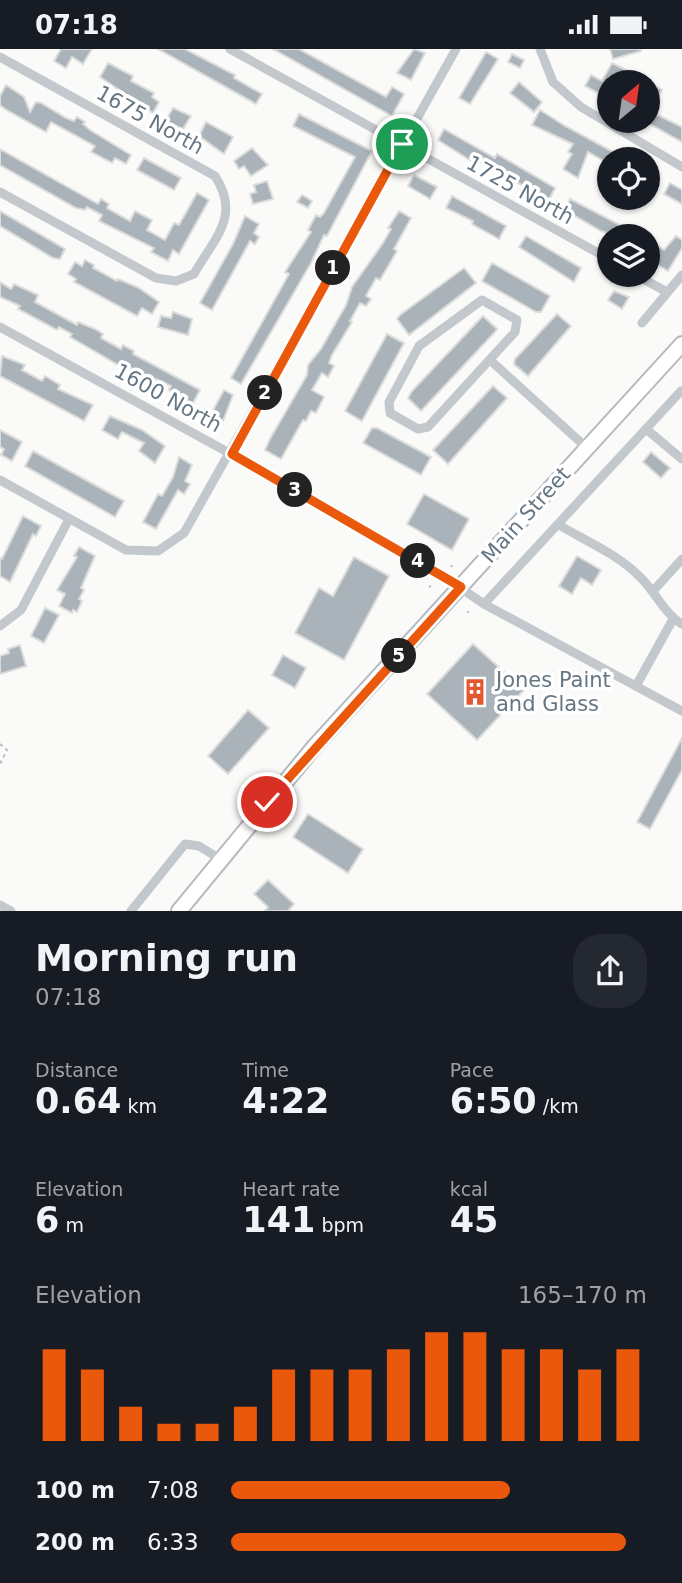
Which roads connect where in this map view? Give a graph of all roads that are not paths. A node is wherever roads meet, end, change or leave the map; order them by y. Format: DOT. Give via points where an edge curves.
graph roads {
  1 [pos="230,49"];
  2 [pos="456,49"];
  3 [pos="540,49"];
  4 [pos="0,57"];
  5 [pos="402,144"];
  6 [pos="682,167"];
  7 [pos="0,192"];
  8 [pos="597,253"];
  9 [pos="682,275"];
  10 [pos="658,287"];
  11 [pos="667,292"];
  12 [pos="642,323"];
  13 [pos="0,327"];
  14 [pos="682,344"];
  15 [pos="490,360"];
  16 [pos="681,391"];
  17 [pos="646,429"];
  18 [pos="586,449"];
  19 [pos="232,454"];
  20 [pos="682,459"];
  21 [pos="0,480"];
  22 [pos="69,519"];
  23 [pos="559,525"];
  24 [pos="682,559"];
  25 [pos="461,587"];
  26 [pos="654,590"];
  27 [pos="484,604"];
  28 [pos="678,621"];
  29 [pos="0,626"];
  30 [pos="636,686"];
  31 [pos="682,711"];
  32 [pos="220,859"];
  33 [pos="0,905"];
  34 [pos="11,911"];
  35 [pos="131,911"];
  36 [pos="179,911"];
  1 -- 5 [label="street, 1725 North"];
  2 -- 5 [label="street"];
  3 -- 6 [label="street" via="553,82 580,107"];
  4 -- 7 [label="street, 1675 North" via="215,176 226,194 229,211 194,274 176,281 156,278"];
  5 -- 8 [label="street, 1725 North"];
  5 -- 19 [label="street"];
  9 -- 11 [label="street"];
  10 -- 11 [label="street"];
  11 -- 12 [label="street"];
  13 -- 19 [label="street, 1600 North"];
  14 -- 18 [label="main road, Main Street"];
  15 -- 15 [label="street" via="515,332 517,320 482,300 419,346 389,402 390,413 418,429 428,427"];
  15 -- 18 [label="street"];
  16 -- 17 [label="street"];
  17 -- 20 [label="street"];
  17 -- 23 [label="street"];
  18 -- 25 [label="main road, Main Street"];
  19 -- 22 [label="street" via="184,533 158,551 126,549"];
  19 -- 25 [label="street, 1600 North"];
  21 -- 22 [label="street"];
  22 -- 29 [label="street" via="20,610"];
  23 -- 26 [label="street" via="636,572"];
  23 -- 27 [label="street"];
  24 -- 26 [label="street"];
  25 -- 27 [label="street, 1600 North"];
  25 -- 32 [label="main road, Main Street" via="315,746"];
  26 -- 28 [label="street"];
  27 -- 30 [label="street, 1600 North"];
  28 -- 30 [label="street"];
  30 -- 31 [label="street, 1600 North"];
  32 -- 35 [label="street" via="199,846 185,844"];
  32 -- 36 [label="main road, Main Street"];
  33 -- 34 [label="street"];
}
